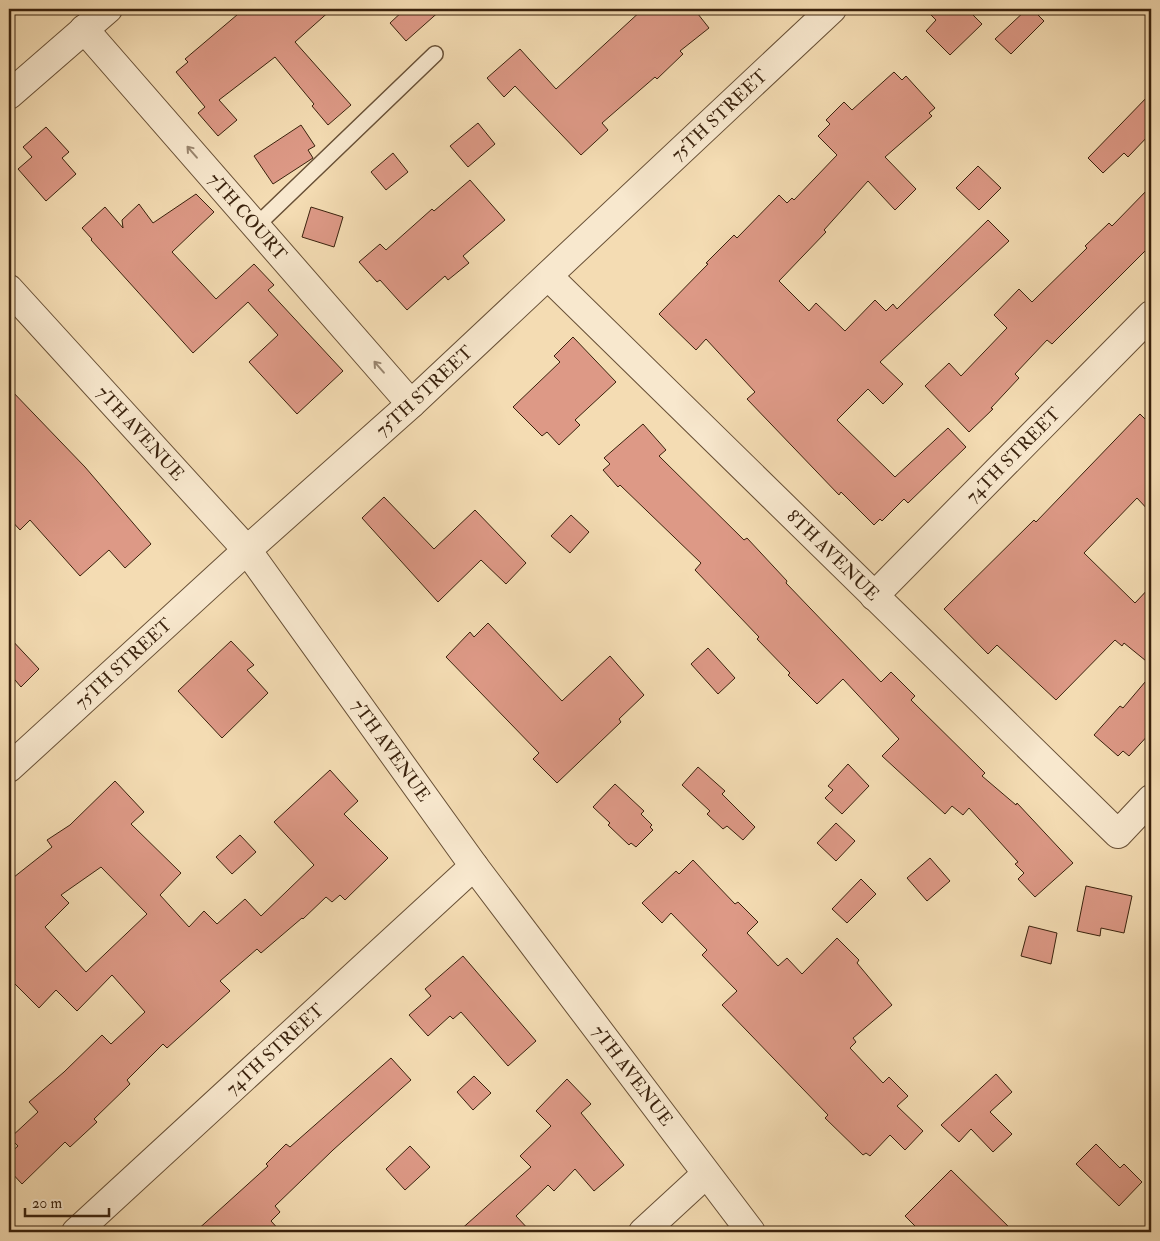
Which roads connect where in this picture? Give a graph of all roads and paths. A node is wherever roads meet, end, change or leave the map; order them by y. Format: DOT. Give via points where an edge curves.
graph roads {
  1 [pos="108,9"];
  2 [pos="832,9"];
  3 [pos="84,29"];
  4 [pos="435,54"];
  5 [pos="9,95"];
  6 [pos="257,225"];
  7 [pos="548,276"];
  8 [pos="9,289"];
  9 [pos="1151,316"];
  10 [pos="411,404"];
  11 [pos="247,550"];
  12 [pos="874,596"];
  13 [pos="9,768"];
  14 [pos="1151,799"];
  15 [pos="474,866"];
  16 [pos="706,1174"];
  17 [pos="76,1232"];
  18 [pos="643,1232"];
  19 [pos="750,1232"];
  1 -- 3 [label="street"];
  2 -- 7 [label="street, 75TH STREET"];
  3 -- 5 [label="street"];
  6 -- 3 [label="street, 7TH COURT, one-way"];
  4 -- 6 [label="lane"];
  10 -- 6 [label="street, 7TH COURT, one-way"];
  7 -- 10 [label="street, 75TH STREET"];
  7 -- 12 [label="street, 8TH AVENUE"];
  8 -- 11 [label="street, 7TH AVENUE"];
  9 -- 12 [label="street, 74TH STREET"];
  10 -- 11 [label="street, 75TH STREET"];
  11 -- 13 [label="street, 75TH STREET"];
  11 -- 15 [label="street, 7TH AVENUE"];
  12 -- 14 [label="street, 8TH AVENUE" via="1118,834"];
  15 -- 16 [label="street, 7TH AVENUE"];
  15 -- 17 [label="street, 74TH STREET"];
  16 -- 18 [label="street"];
  16 -- 19 [label="street, 7TH AVENUE"];
}
